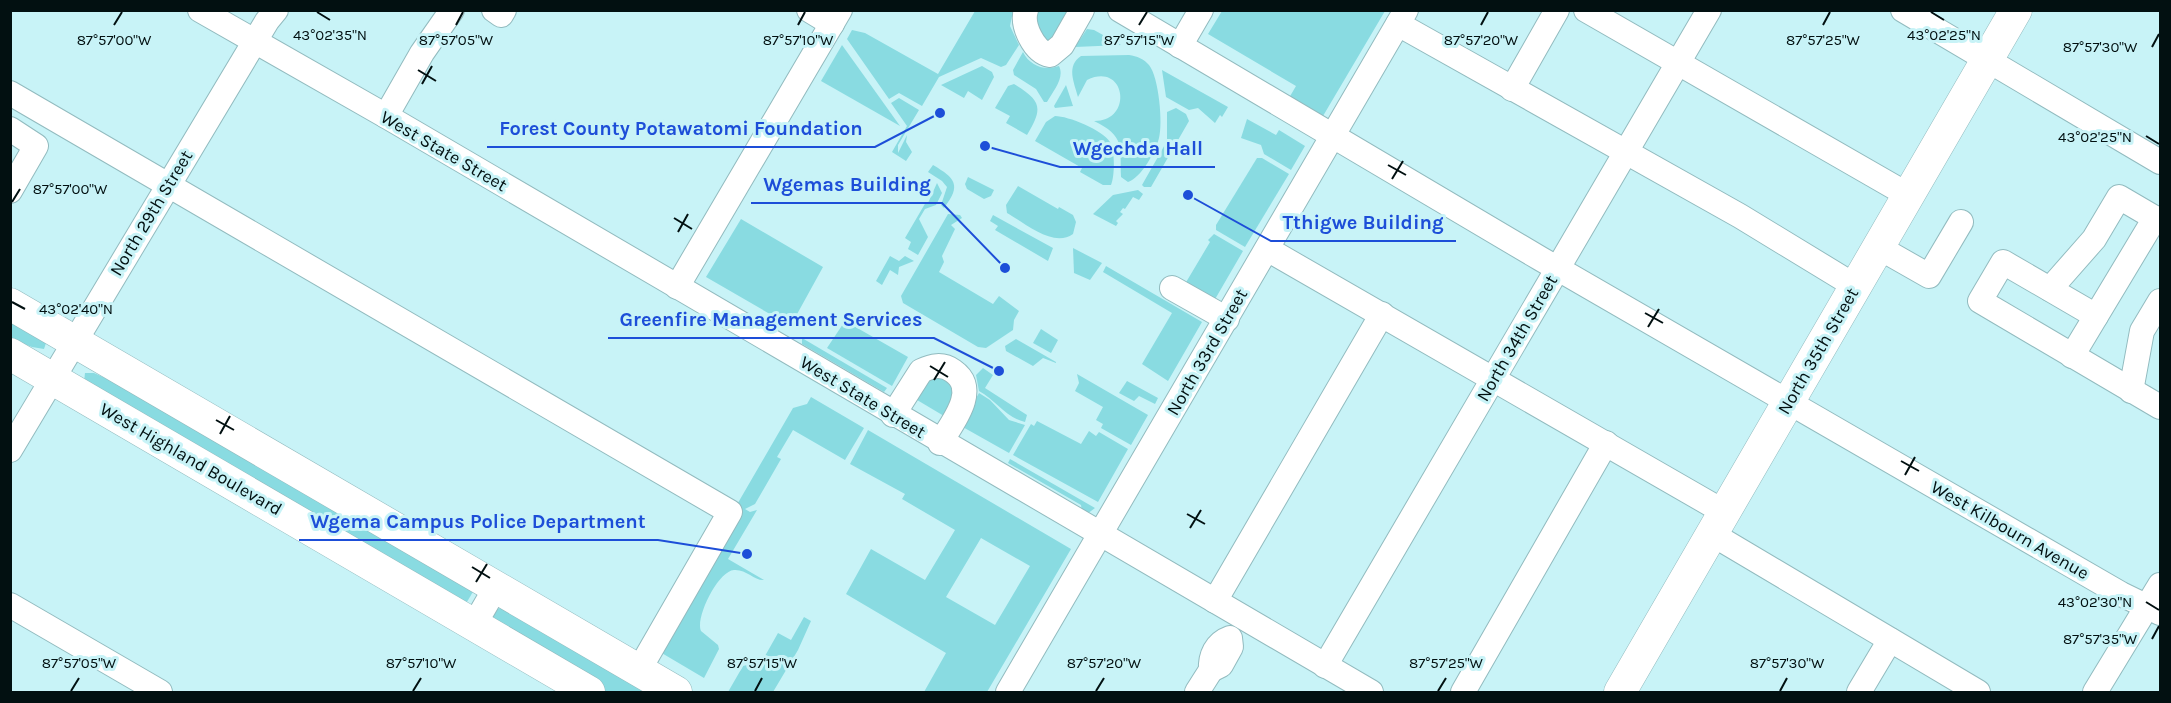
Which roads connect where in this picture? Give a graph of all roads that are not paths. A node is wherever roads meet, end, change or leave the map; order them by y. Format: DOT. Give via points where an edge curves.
graph roads {
  1 [pos="200,10"];
  2 [pos="276,10"];
  3 [pos="452,10"];
  4 [pos="494,10"];
  5 [pos="504,10"];
  6 [pos="809,10"];
  7 [pos="1026,10"];
  8 [pos="1082,10"];
  9 [pos="1119,10"];
  10 [pos="1201,10"];
  11 [pos="1557,10"];
  12 [pos="1586,10"];
  13 [pos="1709,10"];
  14 [pos="1903,10"];
  15 [pos="2016,10"];
  16 [pos="836,17"];
  17 [pos="1402,17"];
  18 [pos="255,42"];
  19 [pos="1180,46"];
  20 [pos="1987,60"];
  21 [pos="1678,63"];
  22 [pos="1512,89"];
  23 [pos="10,93"];
  24 [pos="386,116"];
  25 [pos="10,129"];
  26 [pos="1333,136"];
  27 [pos="1625,153"];
  28 [pos="2160,162"];
  29 [pos="167,185"];
  30 [pos="10,191"];
  31 [pos="1908,195"];
  32 [pos="2158,219"];
  33 [pos="1961,222"];
  34 [pos="1878,247"];
  35 [pos="1267,249"];
  36 [pos="1557,268"];
  37 [pos="1855,286"];
  38 [pos="677,287"];
  39 [pos="1172,288"];
  40 [pos="2050,290"];
  41 [pos="2160,301"];
  42 [pos="10,304"];
  43 [pos="1382,314"];
  44 [pos="2096,316"];
  45 [pos="1227,318"];
  46 [pos="74,342"];
  47 [pos="10,354"];
  48 [pos="2072,356"];
  49 [pos="53,378"];
  50 [pos="1493,378"];
  51 [pos="2131,391"];
  52 [pos="1789,403"];
  53 [pos="2160,407"];
  54 [pos="893,415"];
  55 [pos="940,443"];
  56 [pos="1606,443"];
  57 [pos="10,450"];
  58 [pos="1718,523"];
  59 [pos="1098,534"];
  60 [pos="2160,585"];
  61 [pos="496,587"];
  62 [pos="1215,601"];
  63 [pos="10,605"];
  64 [pos="2154,610"];
  65 [pos="474,625"];
  66 [pos="1236,628"];
  67 [pos="1890,640"];
  68 [pos="1325,666"];
  69 [pos="639,670"];
  70 [pos="160,693"];
  71 [pos="589,693"];
  72 [pos="676,693"];
  73 [pos="1008,693"];
  74 [pos="1197,693"];
  75 [pos="1371,693"];
  76 [pos="1463,693"];
  77 [pos="1620,693"];
  78 [pos="1859,693"];
  79 [pos="1978,693"];
  80 [pos="2095,693"];
  1 -- 18 [label="street, West State Street"];
  2 -- 18 [label="street, North 29th Street"];
  3 -- 24 [label="street"];
  4 -- 5 [label="street" via="501,15"];
  6 -- 16 [label="street"];
  7 -- 8 [label="street" via="1025,26 1041,51 1050,55 1062,45"];
  9 -- 19 [label="street, West Kilbourn Avenue"];
  10 -- 19 [label="street"];
  11 -- 22 [label="street"];
  12 -- 21 [label="street"];
  13 -- 21 [label="street, North 34th Street"];
  14 -- 20 [label="street"];
  15 -- 20 [label="main road, North 35th Street"];
  16 -- 38 [label="street"];
  17 -- 22 [label="street"];
  17 -- 26 [label="street, North 33rd Street"];
  18 -- 24 [label="street, West State Street"];
  18 -- 29 [label="street, North 29th Street"];
  19 -- 26 [label="street, West Kilbourn Avenue"];
  20 -- 28 [label="street"];
  20 -- 31 [label="main road, North 35th Street"];
  21 -- 27 [label="street, North 34th Street"];
  21 -- 31 [label="street"];
  22 -- 27 [label="street"];
  23 -- 29 [label="street"];
  24 -- 38 [label="street, West State Street"];
  25 -- 30 [label="street" via="36,146"];
  26 -- 35 [label="street, North 33rd Street"];
  26 -- 36 [label="street, West Kilbourn Avenue"];
  27 -- 36 [label="street, North 34th Street"];
  27 -- 37 [label="street"];
  29 -- 46 [label="street, North 29th Street"];
  29 -- 69 [label="street" via="730,512"];
  31 -- 34 [label="main road, North 35th Street"];
  32 -- 40 [label="street" via="2119,197 2094,239"];
  32 -- 44 [label="street"];
  33 -- 34 [label="street" via="1929,276"];
  34 -- 37 [label="main road, North 35th Street"];
  35 -- 43 [label="street"];
  35 -- 45 [label="street, North 33rd Street"];
  36 -- 50 [label="street, North 34th Street"];
  36 -- 52 [label="street, West Kilbourn Avenue"];
  37 -- 52 [label="main road, North 35th Street"];
  38 -- 54 [label="street, West State Street"];
  39 -- 45 [label="street"];
  40 -- 44 [label="street"];
  40 -- 48 [label="street" via="2003,262 1980,301"];
  41 -- 51 [label="street" via="2142,331"];
  42 -- 46 [label="main road"];
  43 -- 50 [label="street"];
  43 -- 62 [label="street"];
  44 -- 48 [label="street"];
  45 -- 59 [label="street, North 33rd Street"];
  46 -- 49 [label="street, North 29th Street"];
  46 -- 61 [label="main road"];
  47 -- 49 [label="main road, West Highland Boulevard"];
  48 -- 51 [label="street"];
  49 -- 57 [label="street, North 29th Street"];
  49 -- 65 [label="main road, West Highland Boulevard"];
  50 -- 56 [label="street"];
  50 -- 68 [label="street, North 34th Street"];
  51 -- 53 [label="street"];
  52 -- 58 [label="main road, North 35th Street"];
  52 -- 64 [label="street, West Kilbourn Avenue"];
  54 -- 55 [label="street, West State Street"];
  54 -- 55 [label="street" via="921,371 941,365 948,368 962,381 964,398"];
  55 -- 59 [label="street, West State Street"];
  56 -- 58 [label="street"];
  56 -- 76 [label="street"];
  58 -- 67 [label="street"];
  58 -- 77 [label="main road, North 35th Street"];
  59 -- 62 [label="street, West State Street"];
  59 -- 73 [label="street, North 33rd Street"];
  60 -- 64 [label="street"];
  61 -- 65 [label="street"];
  61 -- 69 [label="main road"];
  62 -- 66 [label="street, West State Street"];
  63 -- 70 [label="street"];
  64 -- 80 [label="street"];
  65 -- 71 [label="main road, West Highland Boulevard"];
  66 -- 68 [label="street, West State Street"];
  66 -- 74 [label="street" via="1232,647"];
  67 -- 78 [label="street"];
  67 -- 79 [label="street"];
  68 -- 75 [label="street, West State Street"];
  69 -- 72 [label="main road"];
}
